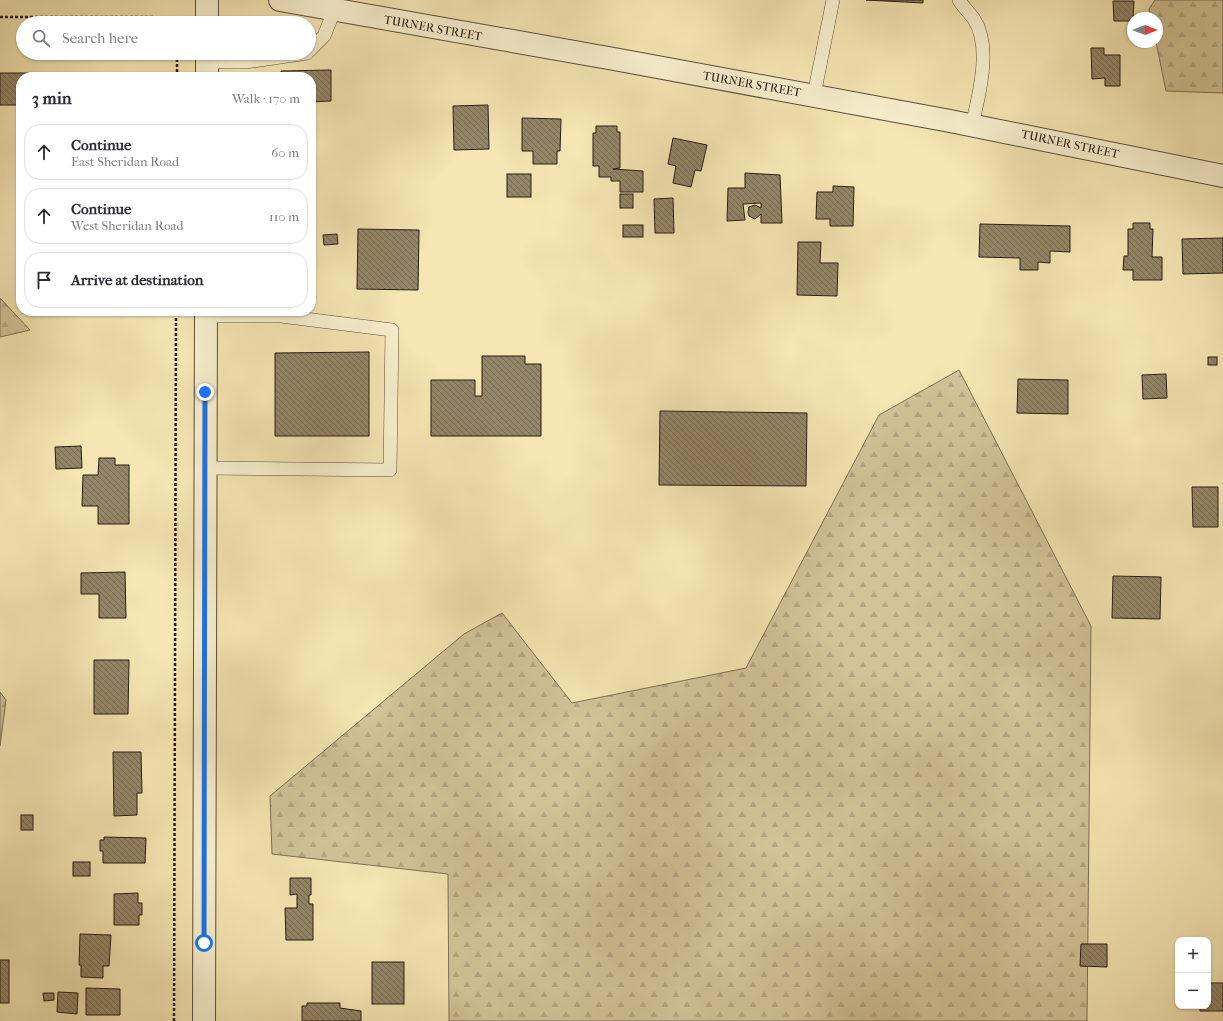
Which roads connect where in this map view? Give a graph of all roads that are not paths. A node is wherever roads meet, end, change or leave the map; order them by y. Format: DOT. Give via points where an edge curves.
graph roads {
  1 [pos="207,0"];
  2 [pos="280,0"];
  3 [pos="833,0"];
  4 [pos="959,0"];
  5 [pos="334,11"];
  6 [pos="207,16"];
  7 [pos="316,44"];
  8 [pos="258,60"];
  9 [pos="207,64"];
  10 [pos="814,96"];
  11 [pos="972,125"];
  12 [pos="1223,176"];
  13 [pos="206,316"];
  14 [pos="281,316"];
  15 [pos="205,468"];
  16 [pos="204,1021"];
  1 -- 6 [label="street"];
  2 -- 5 [label="street, TURNER STREET"];
  3 -- 10 [label="lane"];
  4 -- 11 [label="lane" via="974,19 983,45 982,80"];
  5 -- 7 [label="lane" via="324,36"];
  5 -- 10 [label="street, TURNER STREET"];
  8 -- 9 [label="lane"];
  10 -- 11 [label="street, TURNER STREET"];
  11 -- 12 [label="street, TURNER STREET"];
  13 -- 15 [label="street"];
  14 -- 15 [label="lane" via="392,330 390,470"];
  15 -- 16 [label="street"];
}
